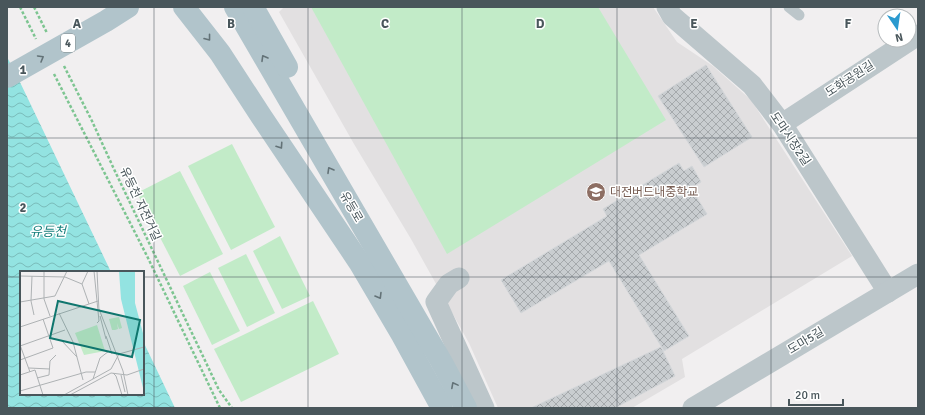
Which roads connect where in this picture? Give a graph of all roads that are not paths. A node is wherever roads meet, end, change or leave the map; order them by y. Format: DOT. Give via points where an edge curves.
graph roads {
  1 [pos="128,7"];
  2 [pos="184,7"];
  3 [pos="218,7"];
  4 [pos="235,7"];
  5 [pos="667,7"];
  6 [pos="789,7"];
  7 [pos="258,9"];
  8 [pos="799,15"];
  9 [pos="918,35"];
  10 [pos="7,78"];
  11 [pos="782,124"];
  12 [pos="359,262"];
  13 [pos="918,274"];
  14 [pos="460,278"];
  15 [pos="888,292"];
  16 [pos="441,361"];
  17 [pos="442,408"];
  18 [pos="466,408"];
  19 [pos="484,408"];
  20 [pos="693,408"];
  10 -- 1 [label="main road, 4, one-way, bridge"];
  2 -- 12 [label="main road, one-way" via="220,53"];
  3 -- 12 [label="main road" via="312,170"];
  16 -- 4 [label="main road, 유등로, one-way"];
  5 -- 11 [label="street, 도마시장2길" via="672,16 752,85"];
  6 -- 8 [label="lane"];
  7 -- 16 [label="main road" via="422,304"];
  9 -- 11 [label="street, 도화공원길"];
  11 -- 15 [label="street, 도마시장2길"];
  12 -- 17 [label="main road, one-way"];
  13 -- 15 [label="street, 도마5길"];
  14 -- 19 [label="street" via="449,284 436,302"];
  15 -- 20 [label="street, 도마5길"];
  18 -- 16 [label="main road, 유등로, one-way"];
}
